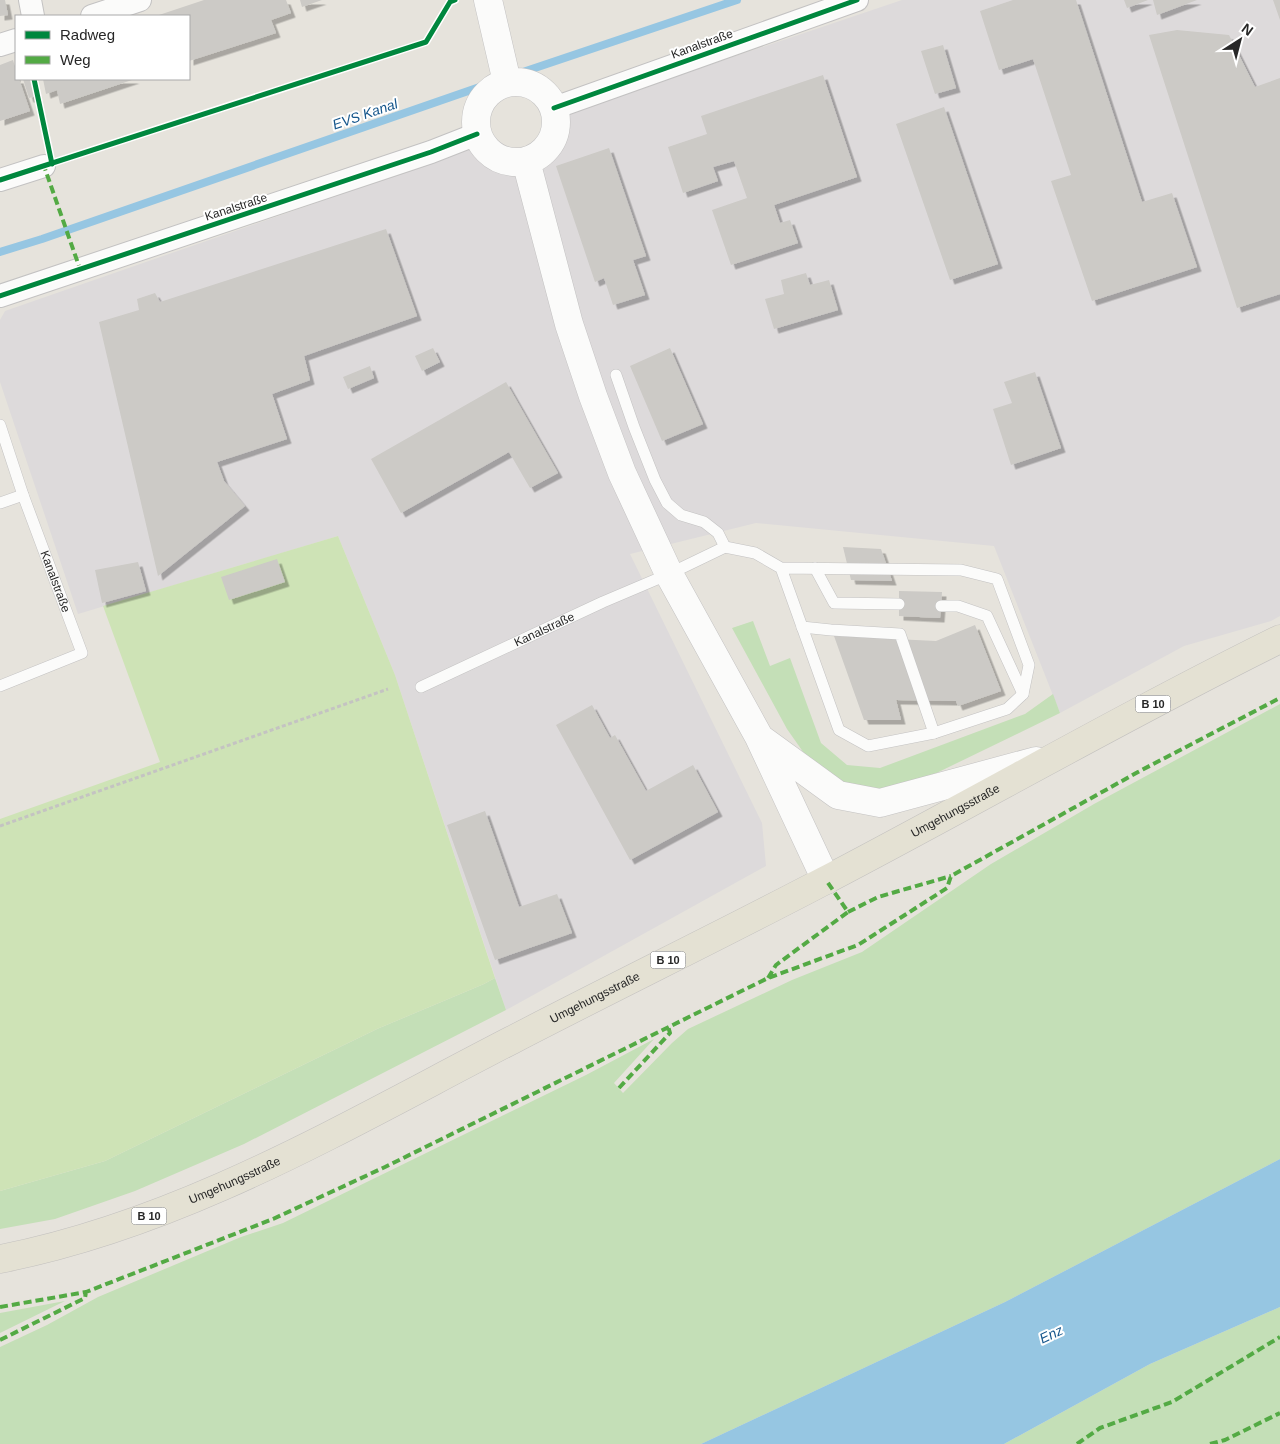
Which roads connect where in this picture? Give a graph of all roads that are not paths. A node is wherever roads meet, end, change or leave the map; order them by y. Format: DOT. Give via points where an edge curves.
graph roads {
  1 [pos="30,0"];
  2 [pos="140,0"];
  3 [pos="488,0"];
  4 [pos="856,0"];
  5 [pos="32,15"];
  6 [pos="95,15"];
  7 [pos="15,40"];
  8 [pos="0,46"];
  9 [pos="508,82"];
  10 [pos="554,108"];
  11 [pos="477,134"];
  12 [pos="526,161"];
  13 [pos="44,166"];
  14 [pos="0,180"];
  15 [pos="0,296"];
  16 [pos="616,375"];
  17 [pos="0,425"];
  18 [pos="23,495"];
  19 [pos="0,504"];
  20 [pos="725,547"];
  21 [pos="781,568"];
  22 [pos="815,568"];
  23 [pos="669,574"];
  24 [pos="899,604"];
  25 [pos="941,606"];
  26 [pos="802,627"];
  27 [pos="1280,639"];
  28 [pos="0,686"];
  29 [pos="421,687"];
  30 [pos="1023,694"];
  31 [pos="934,732"];
  32 [pos="759,737"];
  33 [pos="1052,757"];
  34 [pos="826,880"];
  35 [pos="0,1259"];
  1 -- 5 [label="street"];
  2 -- 6 [label="street"];
  3 -- 9 [label="main road"];
  4 -- 10 [label="street, Kanalstraße"];
  7 -- 8 [label="street"];
  9 -- 10 [label="main road" via="523,82 536,87"];
  9 -- 11 [label="main road" via="489,91 479,104"];
  10 -- 12 [label="main road" via="556,122 552,140 542,152"];
  11 -- 12 [label="main road" via="486,148 501,159"];
  11 -- 15 [label="street, Kanalstraße"];
  12 -- 23 [label="main road" via="569,324 593,396 622,473"];
  13 -- 14 [label="street"];
  16 -- 20 [label="lane" via="655,480 667,503 681,515 704,522 718,533"];
  17 -- 18 [label="lane, Kanalstraße"];
  18 -- 19 [label="lane"];
  18 -- 28 [label="lane, Kanalstraße" via="82,653"];
  20 -- 21 [label="lane" via="755,553"];
  20 -- 23 [label="lane, Kanalstraße"];
  21 -- 22 [label="lane"];
  21 -- 26 [label="lane"];
  22 -- 24 [label="lane" via="834,603"];
  22 -- 30 [label="lane" via="961,570 997,579 1029,665"];
  23 -- 29 [label="lane, Kanalstraße"];
  23 -- 32 [label="main road"];
  25 -- 30 [label="lane" via="958,606 987,616"];
  26 -- 31 [label="lane" via="900,634"];
  26 -- 31 [label="lane" via="839,730 868,746"];
  27 -- 33 [label="main road, Umgehungsstraße / B 10"];
  30 -- 31 [label="lane" via="1007,709"];
  32 -- 33 [label="main road" via="838,796 880,802"];
  32 -- 34 [label="main road"];
  33 -- 34 [label="main road, Umgehungsstraße / B 10"];
  34 -- 35 [label="main road, Umgehungsstraße / B 10" via="239,1179 122,1226"];
}
